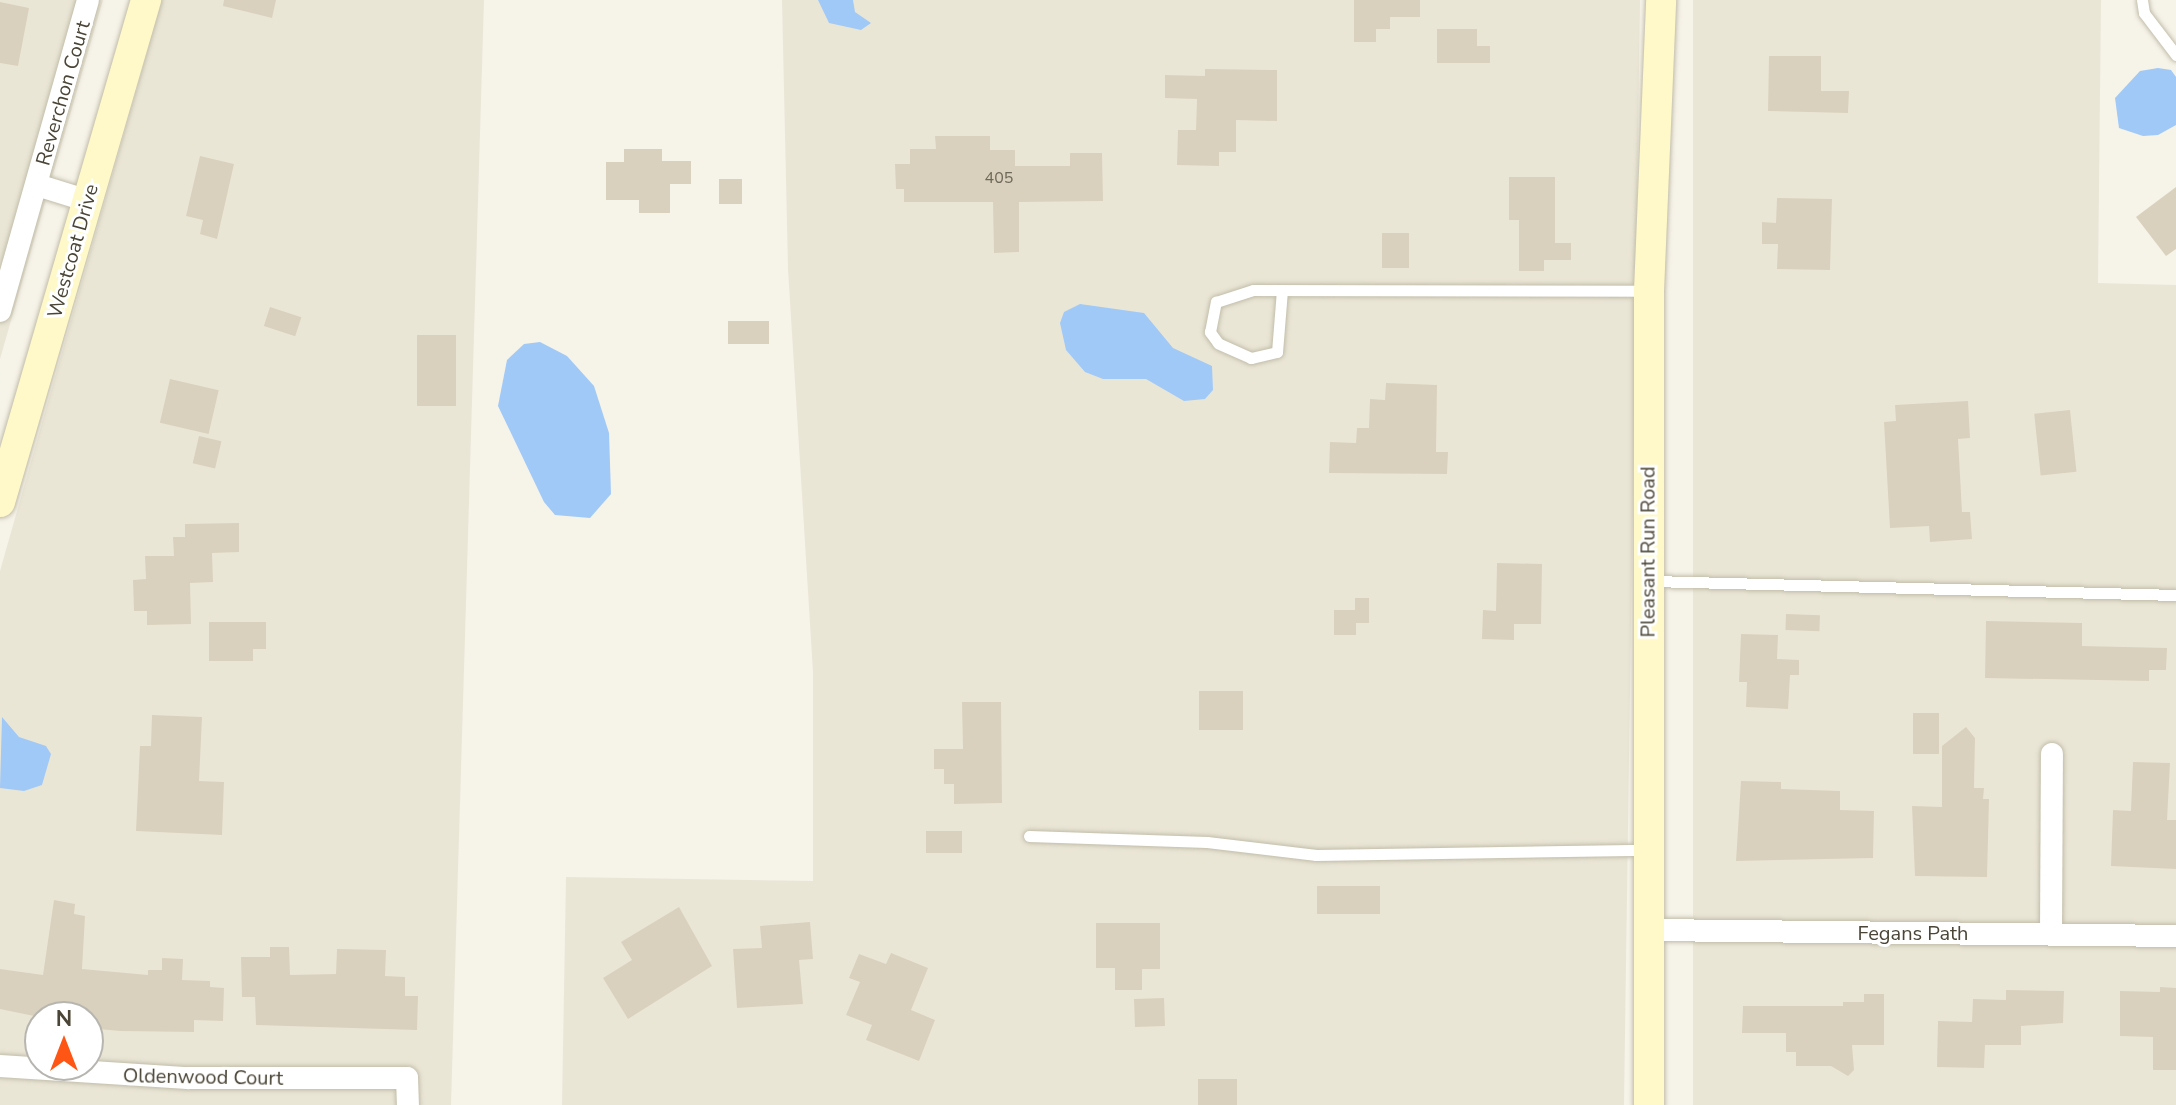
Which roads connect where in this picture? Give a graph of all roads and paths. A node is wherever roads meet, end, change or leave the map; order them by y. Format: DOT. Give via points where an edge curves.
graph roads {
  1 [pos="88,0"];
  2 [pos="146,0"];
  3 [pos="1661,0"];
  4 [pos="2142,0"];
  5 [pos="2176,55"];
  6 [pos="37,185"];
  7 [pos="88,201"];
  8 [pos="1282,290"];
  9 [pos="1649,291"];
  10 [pos="0,311"];
  11 [pos="0,502"];
  12 [pos="1647,581"];
  13 [pos="2176,595"];
  14 [pos="2052,754"];
  15 [pos="1029,836"];
  16 [pos="1649,850"];
  17 [pos="1650,930"];
  18 [pos="2051,934"];
  19 [pos="2176,936"];
  20 [pos="0,1066"];
  21 [pos="408,1105"];
  22 [pos="1649,1105"];
  1 -- 6 [label="street, Reverchon Court"];
  2 -- 7 [label="main road, Westcoat Drive"];
  3 -- 9 [label="main road, Pleasant Run Road"];
  4 -- 5 [label="lane" via="2144,13"];
  6 -- 7 [label="street, Reverchon Court"];
  6 -- 10 [label="street, Reverchon Court"];
  7 -- 11 [label="main road, Westcoat Drive"];
  8 -- 8 [label="lane" via="1277,352 1251,358 1218,343 1210,332 1216,302 1253,290"];
  8 -- 9 [label="lane"];
  9 -- 12 [label="main road, Pleasant Run Road"];
  12 -- 13 [label="lane"];
  12 -- 16 [label="main road, Pleasant Run Road"];
  14 -- 18 [label="street"];
  15 -- 16 [label="lane" via="1207,842 1316,855"];
  16 -- 17 [label="main road, Pleasant Run Road"];
  17 -- 18 [label="street, Fegans Path"];
  17 -- 22 [label="main road, Pleasant Run Road"];
  18 -- 19 [label="street, Fegans Path"];
  20 -- 21 [label="street, Oldenwood Court" via="174,1078 407,1078"];
}
